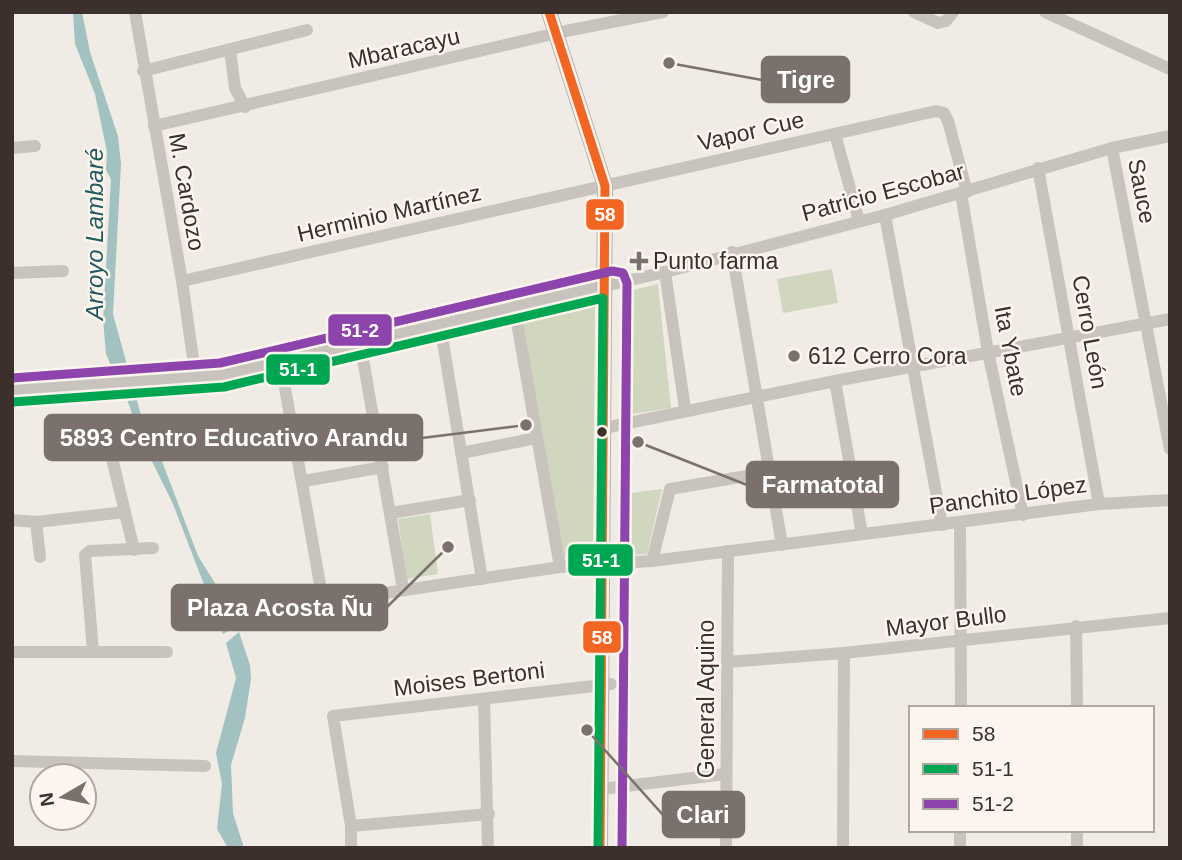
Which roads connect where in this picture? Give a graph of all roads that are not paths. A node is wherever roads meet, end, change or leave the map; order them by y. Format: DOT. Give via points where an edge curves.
graph roads {
  1 [pos="135,12"];
  2 [pos="549,12"];
  3 [pos="560,12"];
  4 [pos="663,12"];
  5 [pos="914,12"];
  6 [pos="953,12"];
  7 [pos="1045,12"];
  8 [pos="307,30"];
  9 [pos="561,32"];
  10 [pos="230,50"];
  11 [pos="1170,69"];
  12 [pos="143,71"];
  13 [pos="245,107"];
  14 [pos="946,115"];
  15 [pos="154,126"];
  16 [pos="835,134"];
  17 [pos="1170,136"];
  18 [pos="35,146"];
  19 [pos="12,148"];
  20 [pos="1112,148"];
  21 [pos="1038,169"];
  22 [pos="609,185"];
  23 [pos="964,192"];
  24 [pos="885,215"];
  25 [pos="859,220"];
  26 [pos="732,252"];
  27 [pos="63,271"];
  28 [pos="665,272"];
  29 [pos="12,273"];
  30 [pos="182,281"];
  31 [pos="610,284"];
  32 [pos="514,306"];
  33 [pos="1170,319"];
  34 [pos="440,324"];
  35 [pos="1147,324"];
  36 [pos="1070,337"];
  37 [pos="360,342"];
  38 [pos="988,352"];
  39 [pos="280,360"];
  40 [pos="912,366"];
  41 [pos="196,379"];
  42 [pos="835,381"];
  43 [pos="12,390"];
  44 [pos="757,396"];
  45 [pos="684,409"];
  46 [pos="609,426"];
  47 [pos="537,438"];
  48 [pos="1170,449"];
  49 [pos="461,453"];
  50 [pos="113,458"];
  51 [pos="383,467"];
  52 [pos="770,472"];
  53 [pos="304,481"];
  54 [pos="470,500"];
  55 [pos="1170,500"];
  56 [pos="1099,504"];
  57 [pos="125,513"];
  58 [pos="391,513"];
  59 [pos="1023,515"];
  60 [pos="12,520"];
  61 [pos="36,522"];
  62 [pos="960,522"];
  63 [pos="942,525"];
  64 [pos="862,534"];
  65 [pos="782,545"];
  66 [pos="153,548"];
  67 [pos="134,550"];
  68 [pos="728,551"];
  69 [pos="40,556"];
  70 [pos="652,561"];
  71 [pos="607,564"];
  72 [pos="560,567"];
  73 [pos="482,579"];
  74 [pos="403,589"];
  75 [pos="323,601"];
  76 [pos="244,614"];
  77 [pos="1170,618"];
  78 [pos="1076,626"];
  79 [pos="962,641"];
  80 [pos="93,651"];
  81 [pos="12,652"];
  82 [pos="167,652"];
  83 [pos="844,653"];
  84 [pos="727,662"];
  85 [pos="606,684"];
  86 [pos="484,699"];
  87 [pos="961,706"];
  88 [pos="1077,706"];
  89 [pos="12,761"];
  90 [pos="205,766"];
  91 [pos="726,774"];
  92 [pos="606,789"];
  93 [pos="489,814"];
  94 [pos="351,826"];
  95 [pos="351,848"];
  96 [pos="488,848"];
  97 [pos="600,848"];
  98 [pos="610,848"];
  99 [pos="726,848"];
  100 [pos="843,848"];
  1 -- 12 [label="street, M. Cardozo"];
  2 -- 9 [label="main road"];
  3 -- 9 [label="main road"];
  4 -- 9 [label="street, Mbaracayu"];
  5 -- 6 [label="street" via="933,23 942,23"];
  7 -- 11 [label="street"];
  8 -- 10 [label="street"];
  9 -- 13 [label="street, Mbaracayu"];
  9 -- 22 [label="main road"];
  10 -- 12 [label="street"];
  10 -- 13 [label="street" via="235,88"];
  12 -- 15 [label="street, M. Cardozo"];
  13 -- 15 [label="street, Mbaracayu"];
  14 -- 16 [label="street, Vapor Cue" via="936,111"];
  14 -- 23 [label="street, Ita Ybate"];
  15 -- 30 [label="street, M. Cardozo"];
  16 -- 22 [label="street, Vapor Cue"];
  16 -- 25 [label="street"];
  17 -- 20 [label="street, Patricio Escobar"];
  18 -- 19 [label="street"];
  20 -- 21 [label="street, Patricio Escobar"];
  20 -- 35 [label="street, Sauce"];
  21 -- 23 [label="street, Patricio Escobar"];
  21 -- 36 [label="street, Cerro León"];
  22 -- 30 [label="street, Herminio Martínez"];
  22 -- 31 [label="main road"];
  23 -- 24 [label="street, Patricio Escobar"];
  23 -- 38 [label="street, Ita Ybate"];
  24 -- 25 [label="street, Patricio Escobar"];
  24 -- 40 [label="street"];
  25 -- 26 [label="street, Patricio Escobar"];
  26 -- 28 [label="street, Patricio Escobar"];
  26 -- 44 [label="street"];
  27 -- 29 [label="street"];
  28 -- 31 [label="street, Patricio Escobar"];
  28 -- 45 [label="street"];
  30 -- 41 [label="street, M. Cardozo"];
  31 -- 32 [label="street, Patricio Escobar"];
  31 -- 46 [label="main road"];
  32 -- 34 [label="street, Patricio Escobar"];
  32 -- 47 [label="street"];
  33 -- 35 [label="street"];
  34 -- 37 [label="street, Patricio Escobar"];
  34 -- 49 [label="street"];
  35 -- 36 [label="street"];
  35 -- 48 [label="street, Sauce"];
  36 -- 38 [label="street"];
  36 -- 56 [label="street, Cerro León"];
  37 -- 39 [label="street, Patricio Escobar"];
  37 -- 51 [label="street"];
  38 -- 40 [label="street"];
  38 -- 59 [label="street, Ita Ybate"];
  39 -- 41 [label="street, Patricio Escobar"];
  39 -- 53 [label="street"];
  40 -- 42 [label="street"];
  40 -- 63 [label="street"];
  41 -- 43 [label="street, Patricio Escobar"];
  42 -- 44 [label="street"];
  42 -- 64 [label="street"];
  44 -- 45 [label="street"];
  44 -- 52 [label="street"];
  45 -- 46 [label="street"];
  46 -- 71 [label="main road"];
  47 -- 49 [label="street"];
  47 -- 72 [label="street"];
  49 -- 54 [label="street"];
  50 -- 57 [label="street"];
  51 -- 53 [label="street"];
  51 -- 58 [label="street"];
  52 -- 65 [label="street"];
  52 -- 70 [label="street" via="670,489"];
  53 -- 75 [label="street"];
  54 -- 58 [label="street"];
  54 -- 73 [label="street"];
  55 -- 56 [label="street, Panchito López"];
  56 -- 59 [label="street, Panchito López"];
  57 -- 61 [label="street"];
  57 -- 67 [label="street"];
  58 -- 74 [label="street"];
  59 -- 62 [label="street, Panchito López"];
  60 -- 61 [label="street"];
  61 -- 69 [label="street"];
  62 -- 63 [label="street, Panchito López"];
  62 -- 79 [label="street"];
  63 -- 64 [label="street, Panchito López"];
  64 -- 65 [label="street, Panchito López"];
  65 -- 68 [label="street, Panchito López"];
  66 -- 67 [label="street"];
  67 -- 80 [label="street" via="85,555"];
  68 -- 70 [label="street, Panchito López"];
  68 -- 84 [label="street, General Aquino"];
  70 -- 71 [label="street, Panchito López"];
  71 -- 72 [label="street, Panchito López"];
  71 -- 85 [label="main road"];
  72 -- 73 [label="street, Panchito López"];
  73 -- 74 [label="street, Panchito López"];
  74 -- 75 [label="street, Panchito López"];
  75 -- 76 [label="street, Panchito López"];
  77 -- 78 [label="street, Mayor Bullo"];
  78 -- 79 [label="street, Mayor Bullo"];
  78 -- 88 [label="street"];
  79 -- 83 [label="street, Mayor Bullo"];
  79 -- 87 [label="street"];
  80 -- 81 [label="street"];
  80 -- 82 [label="street"];
  83 -- 84 [label="street, Mayor Bullo"];
  83 -- 100 [label="street"];
  84 -- 91 [label="street, General Aquino"];
  85 -- 86 [label="street, Moises Bertoni"];
  85 -- 92 [label="main road"];
  86 -- 93 [label="street"];
  86 -- 94 [label="street, Moises Bertoni" via="332,716"];
  89 -- 90 [label="street"];
  91 -- 92 [label="street"];
  91 -- 99 [label="street, General Aquino"];
  92 -- 97 [label="main road"];
  92 -- 98 [label="main road"];
  93 -- 94 [label="street"];
  93 -- 96 [label="street"];
  94 -- 95 [label="street"];
}
